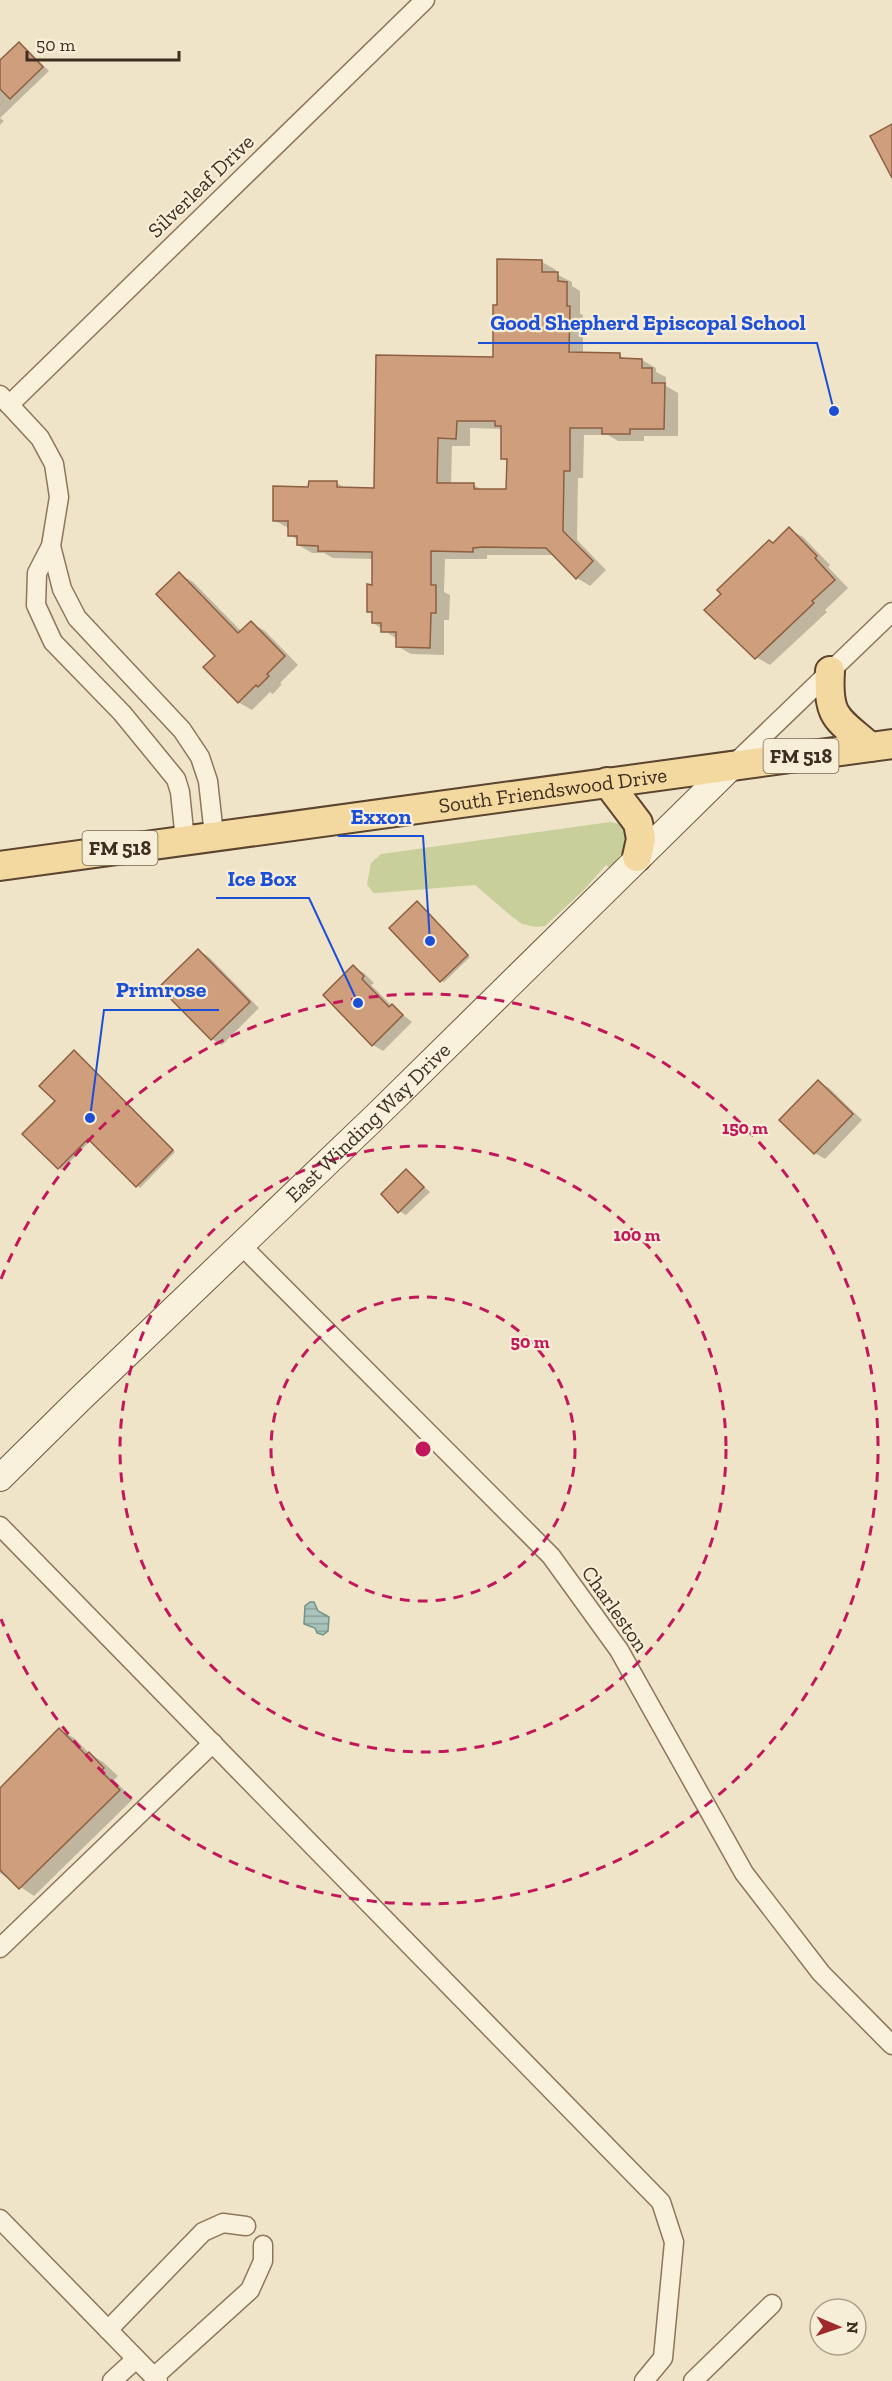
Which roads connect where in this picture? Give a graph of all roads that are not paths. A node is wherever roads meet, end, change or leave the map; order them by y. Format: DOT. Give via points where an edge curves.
graph roads {
  1 [pos="425,0"];
  2 [pos="5,400"];
  3 [pos="51,546"];
  4 [pos="892,612"];
  5 [pos="830,671"];
  6 [pos="146,692"];
  7 [pos="122,713"];
  8 [pos="881,745"];
  9 [pos="733,765"];
  10 [pos="607,782"];
  11 [pos="214,835"];
  12 [pos="185,840"];
  13 [pos="637,857"];
  14 [pos="0,866"];
  15 [pos="241,1245"];
  16 [pos="0,1478"];
  17 [pos="0,1526"];
  18 [pos="213,1743"];
  19 [pos="0,1948"];
  20 [pos="892,2045"];
  21 [pos="0,2219"];
  22 [pos="246,2226"];
  23 [pos="263,2245"];
  24 [pos="772,2304"];
  25 [pos="108,2330"];
  26 [pos="136,2359"];
  27 [pos="156,2379"];
  28 [pos="112,2381"];
  29 [pos="644,2381"];
  30 [pos="693,2381"];
  1 -- 2 [label="street, Silverleaf Drive"];
  2 -- 3 [label="street" via="40,438 54,464 59,496"];
  3 -- 6 [label="street" via="62,589 77,618"];
  3 -- 7 [label="street" via="37,573 36,605 53,642"];
  4 -- 5 [label="street"];
  5 -- 8 [label="main road" via="828,694 832,710"];
  5 -- 9 [label="street"];
  6 -- 7 [label="street"];
  6 -- 11 [label="street" via="182,730 200,757 208,781"];
  7 -- 12 [label="street" via="176,779"];
  8 -- 9 [label="main road, South Friendswood Drive / FM 518"];
  9 -- 10 [label="main road, South Friendswood Drive / FM 518"];
  9 -- 13 [label="street, East Winding Way Drive"];
  10 -- 11 [label="main road, South Friendswood Drive / FM 518"];
  10 -- 13 [label="main road" via="638,823 641,839"];
  11 -- 12 [label="main road, South Friendswood Drive / FM 518"];
  12 -- 14 [label="main road, South Friendswood Drive / FM 518"];
  13 -- 15 [label="street, East Winding Way Drive"];
  15 -- 16 [label="street, East Winding Way Drive"];
  15 -- 20 [label="street, Charleston" via="551,1556 619,1650 744,1873 821,1973"];
  17 -- 18 [label="street"];
  18 -- 19 [label="street"];
  18 -- 29 [label="street" via="661,2202 674,2242 672,2265 663,2358"];
  21 -- 25 [label="street"];
  22 -- 25 [label="street" via="223,2223 203,2232"];
  23 -- 27 [label="street" via="263,2261 250,2290"];
  24 -- 30 [label="street"];
  25 -- 26 [label="street"];
  26 -- 27 [label="street"];
  26 -- 28 [label="street"];
}
